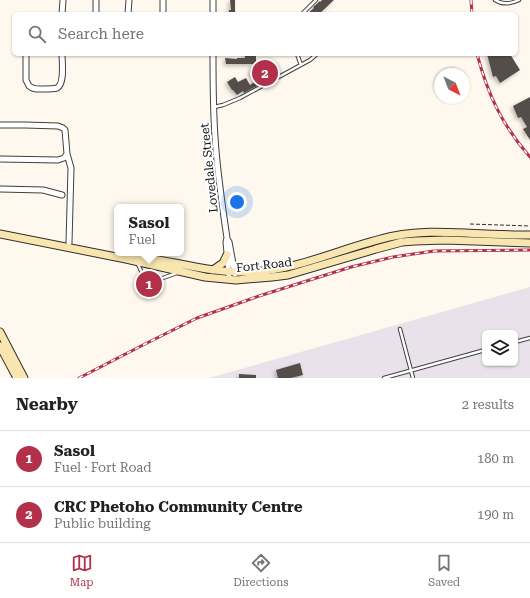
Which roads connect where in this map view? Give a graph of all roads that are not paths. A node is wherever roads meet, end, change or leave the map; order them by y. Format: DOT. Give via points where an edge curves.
graph roads {
  1 [pos="62,0"];
  2 [pos="96,0"];
  3 [pos="129,0"];
  4 [pos="162,0"];
  5 [pos="213,0"];
  6 [pos="316,0"];
  7 [pos="495,0"];
  8 [pos="519,0"];
  9 [pos="62,12"];
  10 [pos="96,12"];
  11 [pos="128,12"];
  12 [pos="163,12"];
  13 [pos="213,12"];
  14 [pos="304,12"];
  15 [pos="26,56"];
  16 [pos="62,56"];
  17 [pos="213,56"];
  18 [pos="298,56"];
  19 [pos="316,56"];
  20 [pos="301,65"];
  21 [pos="213,107"];
  22 [pos="0,125"];
  23 [pos="67,154"];
  24 [pos="0,159"];
  25 [pos="0,189"];
  26 [pos="62,195"];
  27 [pos="0,229"];
  28 [pos="432,232"];
  29 [pos="0,235"];
  30 [pos="530,235"];
  31 [pos="227,238"];
  32 [pos="431,240"];
  33 [pos="69,243"];
  34 [pos="530,243"];
  35 [pos="114,251"];
  36 [pos="227,255"];
  37 [pos="138,256"];
  38 [pos="137,261"];
  39 [pos="213,270"];
  40 [pos="181,272"];
  41 [pos="232,272"];
  42 [pos="232,280"];
  43 [pos="400,329"];
  44 [pos="0,332"];
  45 [pos="530,338"];
  46 [pos="518,341"];
  47 [pos="0,346"];
  48 [pos="482,351"];
  49 [pos="411,371"];
  50 [pos="17,378"];
  51 [pos="24,378"];
  52 [pos="384,378"];
  53 [pos="413,378"];
  1 -- 9 [label="street"];
  2 -- 10 [label="street"];
  3 -- 11 [label="street"];
  4 -- 12 [label="street"];
  5 -- 13 [label="street"];
  6 -- 14 [label="lane"];
  7 -- 8 [label="lane" via="502,4"];
  15 -- 16 [label="street" via="26,80 34,90 60,85"];
  17 -- 21 [label="street, Lovedale Street"];
  18 -- 20 [label="lane"];
  19 -- 20 [label="lane"];
  20 -- 21 [label="lane" via="240,98"];
  21 -- 31 [label="street, Lovedale Street" via="217,169"];
  22 -- 23 [label="street" via="61,127 65,130"];
  23 -- 24 [label="street" via="58,160"];
  23 -- 33 [label="street" via="71,168"];
  25 -- 26 [label="street" via="43,190"];
  27 -- 33 [label="main road"];
  28 -- 30 [label="main road, Fort Road"];
  28 -- 32 [label="main road"];
  28 -- 41 [label="main road, Fort Road" via="393,236 286,267"];
  29 -- 38 [label="main road, Fort Road"];
  31 -- 36 [label="street, Lovedale Street"];
  31 -- 41 [label="street"];
  32 -- 34 [label="main road, Fort Road"];
  32 -- 42 [label="main road, Fort Road" via="402,242 288,275"];
  33 -- 35 [label="main road"];
  36 -- 39 [label="main road" via="223,264"];
  36 -- 41 [label="street, Lovedale Street"];
  37 -- 39 [label="main road, Fort Road"];
  38 -- 40 [label="main road, Fort Road"];
  38 -- 40 [label="lane" via="142,273 147,276 160,279"];
  39 -- 41 [label="main road, Fort Road"];
  40 -- 42 [label="main road, Fort Road"];
  41 -- 42 [label="street, Lovedale Street"];
  43 -- 49 [label="lane"];
  44 -- 51 [label="main road"];
  45 -- 46 [label="lane"];
  47 -- 50 [label="main road"];
  48 -- 49 [label="lane"];
  49 -- 52 [label="lane"];
  49 -- 53 [label="lane"];
}
